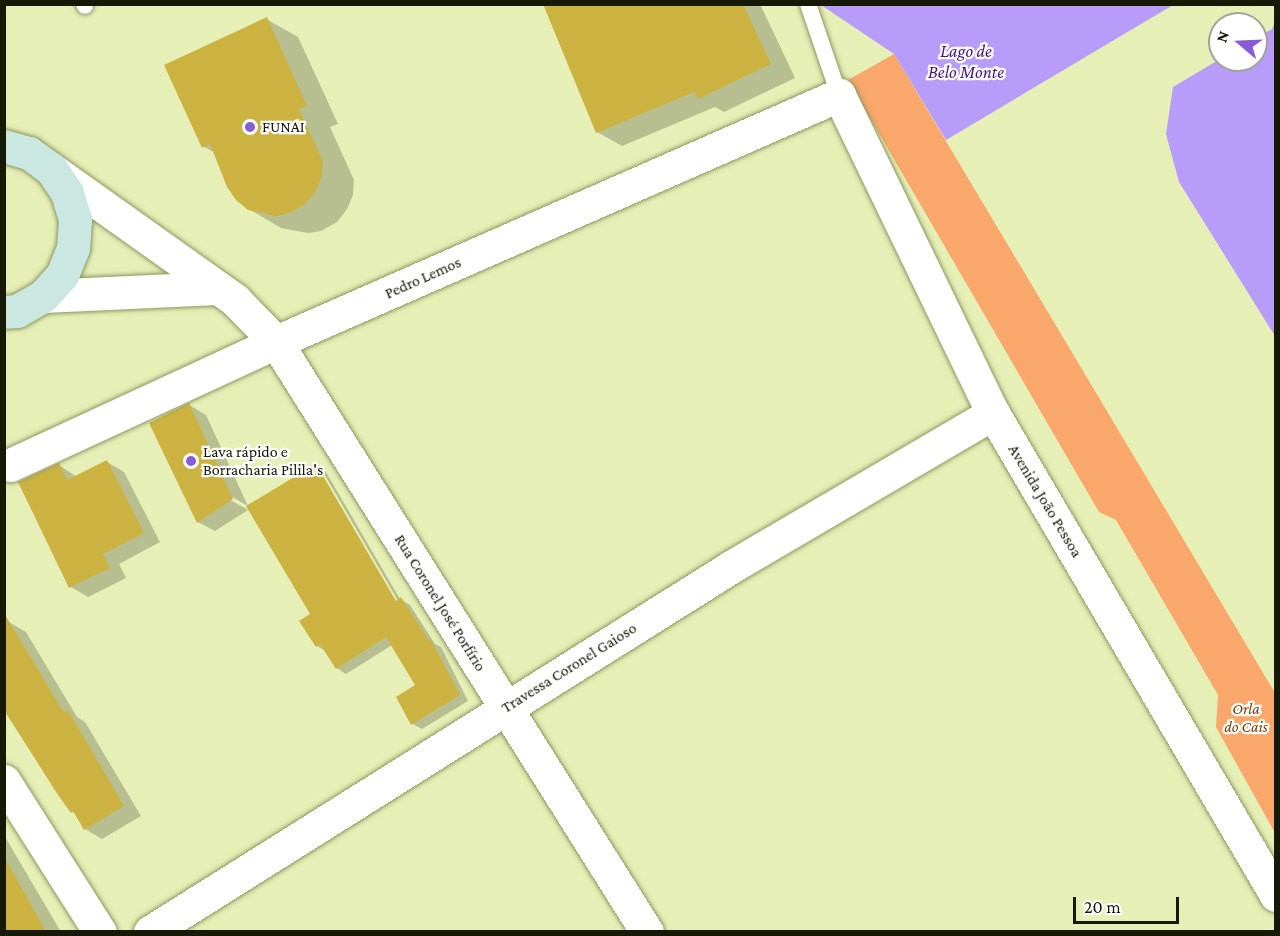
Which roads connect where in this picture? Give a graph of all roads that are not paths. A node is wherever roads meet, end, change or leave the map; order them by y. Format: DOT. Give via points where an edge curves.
graph roads {
  1 [pos="807,4"];
  2 [pos="839,94"];
  3 [pos="4,126"];
  4 [pos="28,156"];
  5 [pos="217,288"];
  6 [pos="17,311"];
  7 [pos="276,342"];
  8 [pos="993,413"];
  9 [pos="10,465"];
  10 [pos="506,708"];
  11 [pos="5,783"];
  12 [pos="1275,895"];
  13 [pos="100,932"];
  14 [pos="150,932"];
  15 [pos="647,932"];
  1 -- 2 [label="lane"];
  2 -- 7 [label="street, Pedro Lemos"];
  2 -- 8 [label="street, Avenida João Pessoa"];
  3 -- 4 [label="main road"];
  4 -- 5 [label="street, Rua Coronel José Porfírio"];
  4 -- 6 [label="main road" via="67,193 75,220 73,248 62,275"];
  5 -- 6 [label="street"];
  5 -- 7 [label="street, Rua Coronel José Porfírio" via="235,300"];
  7 -- 9 [label="street, Pedro Lemos"];
  7 -- 10 [label="street, Rua Coronel José Porfírio"];
  8 -- 10 [label="street, Travessa Coronel Gaioso" via="730,567"];
  8 -- 12 [label="street, Avenida João Pessoa"];
  10 -- 14 [label="street, Travessa Coronel Gaioso"];
  10 -- 15 [label="street, Rua Coronel José Porfírio"];
  11 -- 13 [label="street"];
}
